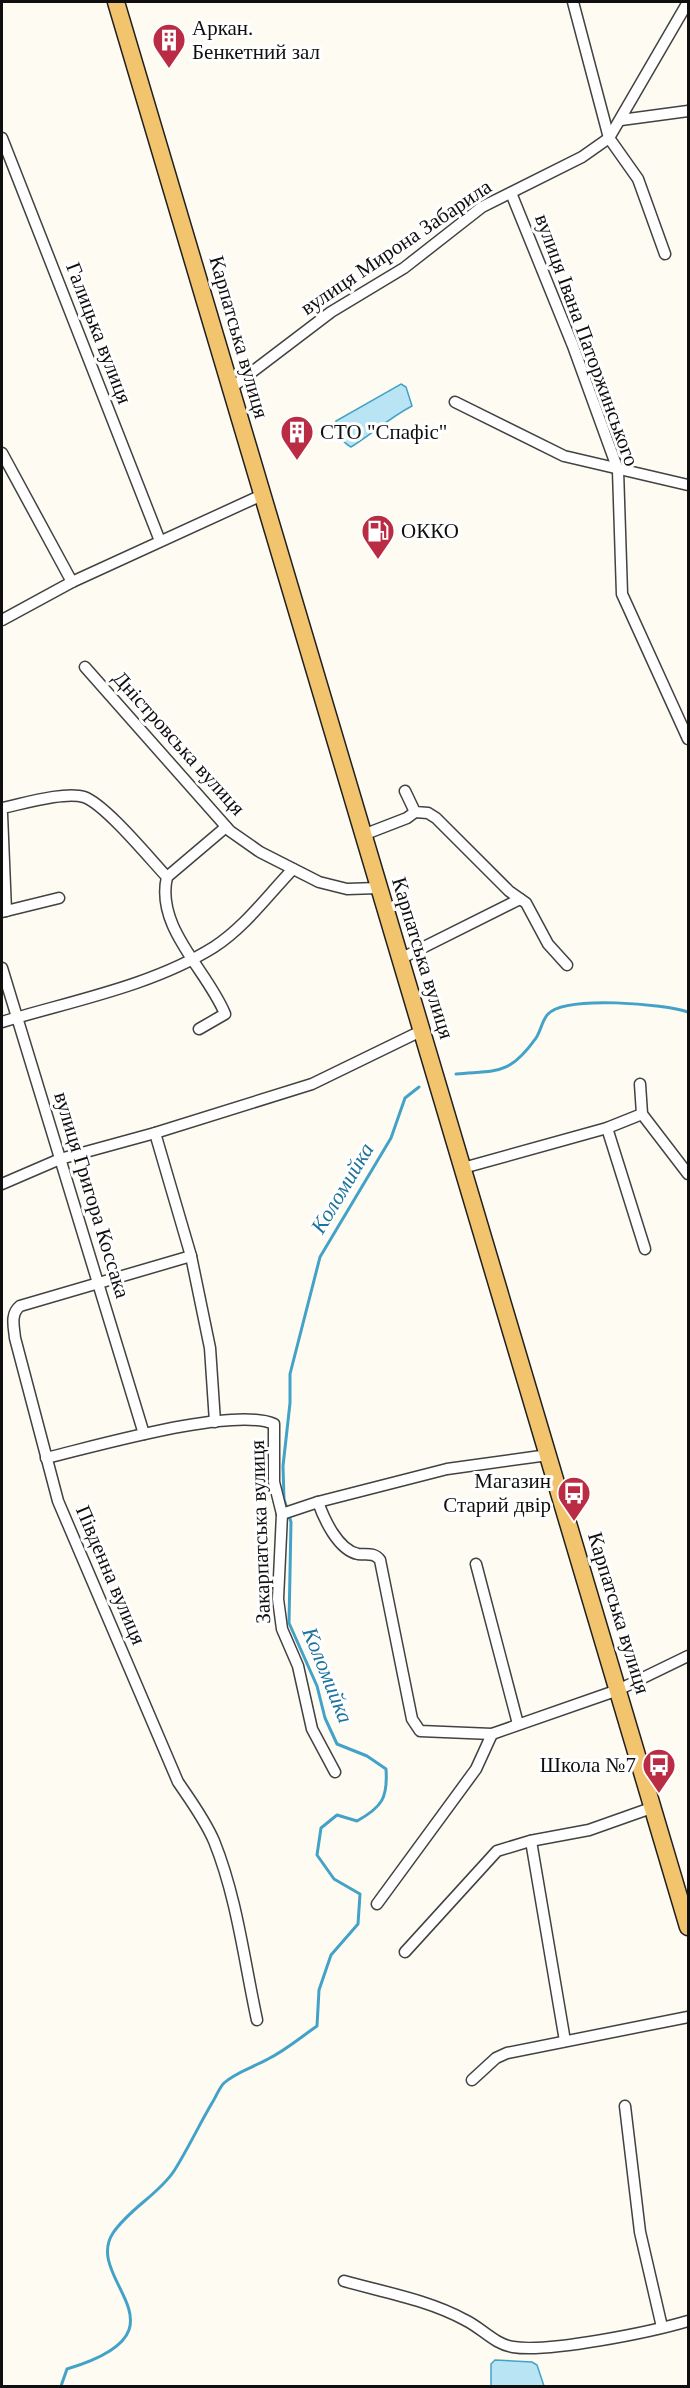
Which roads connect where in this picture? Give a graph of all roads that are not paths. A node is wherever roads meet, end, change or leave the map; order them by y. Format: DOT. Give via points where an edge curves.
graph roads {
  1 [pos="116,2"];
  2 [pos="573,2"];
  3 [pos="688,2"];
  4 [pos="688,111"];
  5 [pos="621,120"];
  6 [pos="2,138"];
  7 [pos="609,138"];
  8 [pos="511,193"];
  9 [pos="665,254"];
  10 [pos="231,388"];
  11 [pos="455,402"];
  12 [pos="2,453"];
  13 [pos="6,469"];
  14 [pos="618,470"];
  15 [pos="688,485"];
  16 [pos="262,495"];
  17 [pos="160,541"];
  18 [pos="72,582"];
  19 [pos="2,620"];
  20 [pos="85,667"];
  21 [pos="688,739"];
  22 [pos="405,791"];
  23 [pos="2,808"];
  24 [pos="415,812"];
  25 [pos="2,814"];
  26 [pos="226,827"];
  27 [pos="363,836"];
  28 [pos="293,869"];
  29 [pos="167,877"];
  30 [pos="378,888"];
  31 [pos="60,898"];
  32 [pos="520,899"];
  33 [pos="4,911"];
  34 [pos="191,959"];
  35 [pos="400,959"];
  36 [pos="567,966"];
  37 [pos="2,968"];
  38 [pos="17,1017"];
  39 [pos="2,1022"];
  40 [pos="199,1029"];
  41 [pos="421,1031"];
  42 [pos="640,1084"];
  43 [pos="642,1114"];
  44 [pos="607,1128"];
  45 [pos="155,1133"];
  46 [pos="60,1159"];
  47 [pos="463,1168"];
  48 [pos="688,1174"];
  49 [pos="2,1184"];
  50 [pos="645,1249"];
  51 [pos="191,1256"];
  52 [pos="98,1281"];
  53 [pos="215,1422"];
  54 [pos="144,1434"];
  55 [pos="548,1455"];
  56 [pos="46,1458"];
  57 [pos="318,1502"];
  58 [pos="286,1512"];
  59 [pos="476,1564"];
  60 [pos="688,1656"];
  61 [pos="618,1690"];
  62 [pos="518,1724"];
  63 [pos="492,1734"];
  64 [pos="335,1772"];
  65 [pos="654,1808"];
  66 [pos="531,1841"];
  67 [pos="377,1904"];
  68 [pos="688,1927"];
  69 [pos="405,1952"];
  70 [pos="688,2017"];
  71 [pos="257,2020"];
  72 [pos="565,2041"];
  73 [pos="472,2080"];
  74 [pos="625,2106"];
  75 [pos="344,2281"];
  76 [pos="688,2321"];
  77 [pos="662,2327"];
  1 -- 10 [label="main road, Карпатська вулиця"];
  2 -- 7 [label="street"];
  3 -- 5 [label="street, вулиця Мирона Забарила"];
  4 -- 5 [label="street"];
  5 -- 7 [label="street, вулиця Мирона Забарила"];
  6 -- 17 [label="street, Галицька вулиця"];
  7 -- 8 [label="street, вулиця Мирона Забарила" via="588,154"];
  7 -- 9 [label="street" via="638,179"];
  8 -- 10 [label="street, вулиця Мирона Забарила" via="461,221 404,268 331,312"];
  8 -- 14 [label="street, вулиця Івана Паторжинського"];
  10 -- 16 [label="main road, Карпатська вулиця"];
  11 -- 14 [label="street" via="564,456"];
  12 -- 13 [label="street"];
  13 -- 18 [label="street"];
  14 -- 15 [label="street"];
  14 -- 21 [label="street, вулиця Івана Паторжинського" via="622,594"];
  16 -- 17 [label="street"];
  16 -- 27 [label="main road, Карпатська вулиця"];
  17 -- 18 [label="street"];
  18 -- 19 [label="street"];
  20 -- 26 [label="street, Дністровська вулиця"];
  22 -- 24 [label="street"];
  23 -- 29 [label="street" via="68,796 84,797 108,815"];
  24 -- 27 [label="street"];
  24 -- 32 [label="street" via="436,818"];
  25 -- 33 [label="street"];
  26 -- 28 [label="street, Дністровська вулиця" via="260,852"];
  26 -- 29 [label="street"];
  27 -- 30 [label="main road, Карпатська вулиця"];
  28 -- 30 [label="street, Дністровська вулиця" via="337,888"];
  28 -- 34 [label="street" via="233,932"];
  29 -- 34 [label="street" via="164,891 169,912"];
  30 -- 35 [label="main road, Карпатська вулиця"];
  31 -- 33 [label="street"];
  32 -- 35 [label="street"];
  32 -- 36 [label="street" via="531,909 548,944"];
  34 -- 38 [label="street" via="149,979"];
  34 -- 40 [label="street" via="225,1014"];
  35 -- 41 [label="main road, Карпатська вулиця"];
  37 -- 38 [label="street, вулиця Григора Коссака"];
  38 -- 39 [label="street"];
  38 -- 46 [label="street, вулиця Григора Коссака"];
  41 -- 45 [label="street" via="312,1084"];
  41 -- 47 [label="main road, Карпатська вулиця"];
  42 -- 43 [label="street"];
  43 -- 44 [label="street"];
  43 -- 48 [label="street"];
  44 -- 47 [label="street"];
  44 -- 50 [label="street"];
  45 -- 46 [label="street"];
  45 -- 51 [label="street"];
  46 -- 49 [label="street"];
  46 -- 52 [label="street, вулиця Григора Коссака"];
  47 -- 55 [label="main road, Карпатська вулиця"];
  51 -- 52 [label="street, Південна вулиця"];
  51 -- 53 [label="street" via="212,1356"];
  52 -- 54 [label="street, вулиця Григора Коссака"];
  52 -- 56 [label="street, Південна вулиця" via="20,1306 15,1311 15,1338"];
  53 -- 54 [label="street"];
  53 -- 58 [label="street, Закарпатська вулиця" via="249,1420 273,1424 274,1482"];
  54 -- 56 [label="street"];
  55 -- 57 [label="street" via="447,1469"];
  55 -- 61 [label="main road, Карпатська вулиця"];
  56 -- 71 [label="street, Південна вулиця" via="58,1501 154,1729 178,1782 213,1840 235,1907"];
  57 -- 58 [label="street"];
  57 -- 63 [label="street" via="340,1542 353,1552 373,1554 380,1560 415,1726 425,1732"];
  58 -- 64 [label="street, Закарпатська вулиця" via="278,1599 282,1629 299,1669 312,1729"];
  59 -- 62 [label="street"];
  60 -- 61 [label="street"];
  61 -- 62 [label="street"];
  61 -- 65 [label="main road, Карпатська вулиця"];
  62 -- 63 [label="street"];
  63 -- 67 [label="street" via="476,1769"];
  65 -- 66 [label="street" via="589,1830"];
  65 -- 68 [label="main road, Карпатська вулиця"];
  66 -- 69 [label="street" via="493,1854"];
  66 -- 72 [label="street"];
  70 -- 72 [label="street"];
  72 -- 73 [label="street" via="496,2058"];
  74 -- 77 [label="street" via="640,2232"];
  75 -- 77 [label="street" via="436,2307 513,2347 537,2348"];
  76 -- 77 [label="street"];
}
